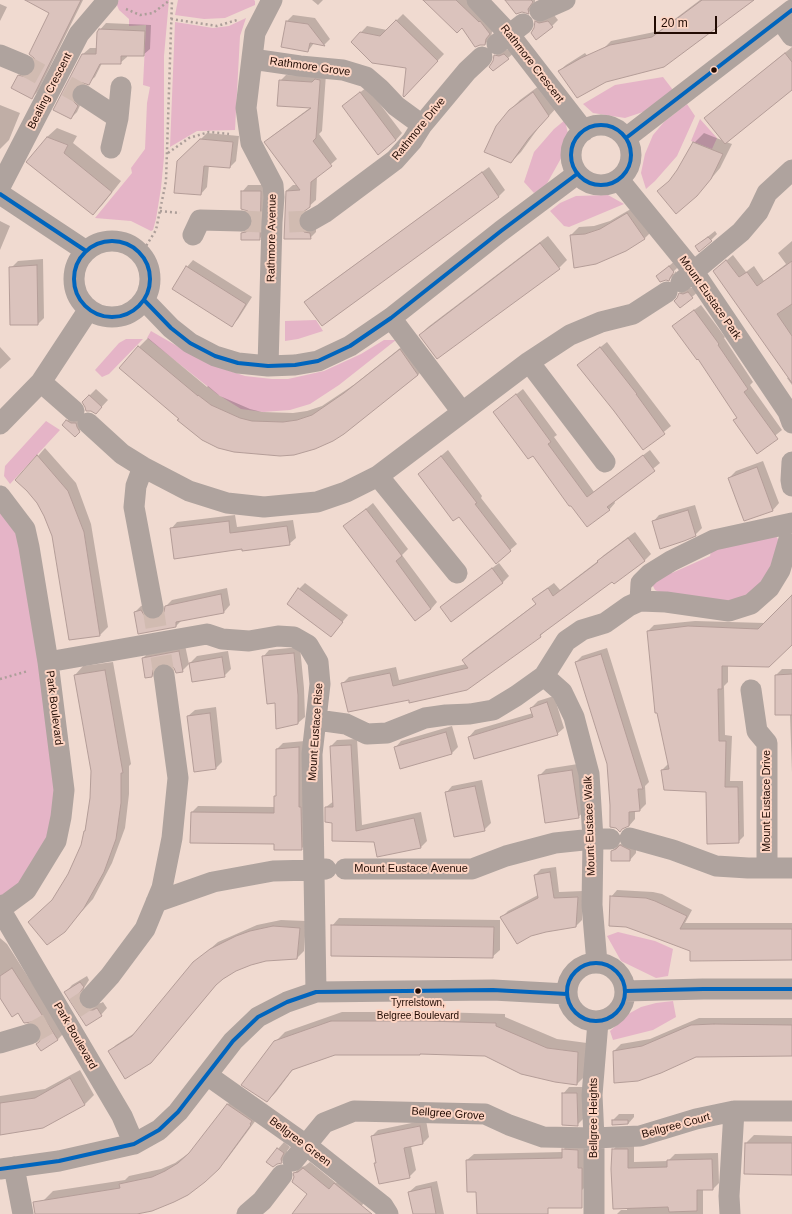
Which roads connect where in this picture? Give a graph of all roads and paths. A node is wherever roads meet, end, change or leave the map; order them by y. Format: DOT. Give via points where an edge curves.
graph roads {
  1 [pos="171,0"];
  2 [pos="272,0"];
  3 [pos="477,0"];
  4 [pos="565,0"];
  5 [pos="116,4"];
  6 [pos="540,11"];
  7 [pos="786,14"];
  8 [pos="171,19"];
  9 [pos="260,22"];
  10 [pos="792,36"];
  11 [pos="503,40"];
  12 [pos="0,55"];
  13 [pos="252,59"];
  14 [pos="54,80"];
  15 [pos="121,87"];
  16 [pos="118,118"];
  17 [pos="422,124"];
  18 [pos="584,131"];
  19 [pos="250,136"];
  20 [pos="626,138"];
  21 [pos="111,148"];
  22 [pos="168,153"];
  23 [pos="792,170"];
  24 [pos="577,174"];
  25 [pos="619,180"];
  26 [pos="0,187"];
  27 [pos="0,194"];
  28 [pos="241,221"];
  29 [pos="310,221"];
  30 [pos="193,235"];
  31 [pos="86,251"];
  32 [pos="141,254"];
  33 [pos="681,282"];
  34 [pos="144,300"];
  35 [pos="89,309"];
  36 [pos="391,318"];
  37 [pos="529,362"];
  38 [pos="268,366"];
  39 [pos="42,382"];
  40 [pos="462,412"];
  41 [pos="792,423"];
  42 [pos="0,424"];
  43 [pos="606,462"];
  44 [pos="792,462"];
  45 [pos="143,467"];
  46 [pos="378,476"];
  47 [pos="792,486"];
  48 [pos="0,496"];
  49 [pos="792,523"];
  50 [pos="792,529"];
  51 [pos="457,573"];
  52 [pos="640,601"];
  53 [pos="158,642"];
  54 [pos="48,662"];
  55 [pos="544,676"];
  56 [pos="0,679"];
  57 [pos="751,690"];
  58 [pos="317,720"];
  59 [pos="611,839"];
  60 [pos="767,868"];
  61 [pos="792,868"];
  62 [pos="328,869"];
  63 [pos="156,902"];
  64 [pos="0,907"];
  65 [pos="598,963"];
  66 [pos="792,989"];
  67 [pos="625,991"];
  68 [pos="316,992"];
  69 [pos="567,994"];
  70 [pos="61,1016"];
  71 [pos="598,1022"];
  72 [pos="0,1043"];
  73 [pos="207,1075"];
  74 [pos="792,1110"];
  75 [pos="734,1111"];
  76 [pos="594,1138"];
  77 [pos="134,1144"];
  78 [pos="298,1155"];
  79 [pos="7,1168"];
  80 [pos="23,1214"];
  81 [pos="246,1214"];
  82 [pos="388,1214"];
  83 [pos="594,1214"];
  84 [pos="730,1214"];
  1 -- 5 [label="path" via="153,13 140,15"];
  1 -- 8 [label="path"];
  2 -- 9 [label="street, Rathmore Avenue"];
  3 -- 11 [label="street, Rathmore Crescent"];
  4 -- 6 [label="street"];
  5 -- 14 [label="street, Bealing Crescent" via="79,34"];
  7 -- 10 [label="street"];
  7 -- 20 [label="street"];
  8 -- 9 [label="path" via="217,26 248,14"];
  8 -- 22 [label="path"];
  9 -- 13 [label="street, Rathmore Avenue" via="254,33"];
  11 -- 17 [label="street, Rathmore Drive" via="467,71"];
  11 -- 18 [label="street, Rathmore Crescent"];
  12 -- 14 [label="street"];
  13 -- 17 [label="street, Rathmore Grove" via="343,70 366,76 396,106"];
  13 -- 19 [label="street, Rathmore Avenue" via="246,108"];
  14 -- 16 [label="street"];
  14 -- 26 [label="street, Bealing Crescent"];
  15 -- 16 [label="street"];
  16 -- 21 [label="street"];
  17 -- 29 [label="street, Rathmore Drive" via="412,141 395,160"];
  18 -- 20 [label="street" via="592,126 606,126 619,131"];
  18 -- 24 [label="street" via="577,138 572,151 572,165"];
  19 -- 22 [label="path" via="209,132 189,138"];
  19 -- 38 [label="street, Rathmore Avenue" via="256,155 273,185 274,197"];
  20 -- 25 [label="street" via="630,146 631,160 626,173"];
  22 -- 32 [label="path" via="166,181 156,230"];
  23 -- 33 [label="street" via="767,193 758,212 741,232"];
  24 -- 25 [label="street" via="592,184 611,184"];
  24 -- 36 [label="street"];
  25 -- 33 [label="street, Mount Eustace Park"];
  27 -- 31 [label="street"];
  28 -- 30 [label="street" via="200,220"];
  31 -- 32 [label="street" via="108,241 132,246"];
  31 -- 35 [label="street" via="78,261 75,287 80,299"];
  32 -- 34 [label="street" via="148,264 150,276 149,289"];
  33 -- 37 [label="street" via="633,314 601,322 570,335"];
  33 -- 41 [label="street, Mount Eustace Park" via="788,412"];
  34 -- 35 [label="street" via="135,309 112,317 100,315"];
  34 -- 38 [label="street" via="171,328 190,343 215,356 238,363"];
  35 -- 39 [label="street"];
  36 -- 38 [label="street" via="350,346 318,361"];
  36 -- 40 [label="street"];
  37 -- 40 [label="street"];
  37 -- 43 [label="street"];
  39 -- 42 [label="street"];
  39 -- 45 [label="street" via="122,454"];
  40 -- 46 [label="street"];
  44 -- 47 [label="street"];
  45 -- 46 [label="street" via="189,491 227,503 264,507 317,502 346,492"];
  45 -- 53 [label="street" via="136,486 134,507"];
  46 -- 51 [label="street"];
  48 -- 54 [label="street, Park Boulevard" via="24,529"];
  49 -- 52 [label="street" via="714,540 671,561 641,583"];
  50 -- 52 [label="street" via="780,570 769,588 751,604 729,611"];
  52 -- 55 [label="street" via="605,623 582,630 566,641"];
  53 -- 54 [label="street, Mount Eustace Rise"];
  53 -- 58 [label="street, Mount Eustace Rise" via="207,634 222,639 250,641 278,636 294,637 308,645 318,662 320,684"];
  53 -- 63 [label="street" via="178,778 172,838 162,888"];
  54 -- 56 [label="path" via="21,674"];
  54 -- 64 [label="street, Park Boulevard" via="64,790 61,817 56,841 26,890"];
  55 -- 58 [label="street" via="493,710 425,718 387,732 367,734 346,724"];
  55 -- 59 [label="street, Mount Eustace Walk" via="562,692 574,717 589,774"];
  57 -- 60 [label="street, Mount Eustace Drive" via="757,731 767,743"];
  58 -- 62 [label="street, Mount Eustace Rise" via="312,754"];
  59 -- 60 [label="street, Mount Eustace Drive" via="673,850 716,866"];
  59 -- 62 [label="street, Mount Eustace Avenue" via="548,845 506,856 472,869"];
  59 -- 65 [label="street, Mount Eustace Walk" via="592,905"];
  60 -- 61 [label="street, Mount Eustace Drive"];
  62 -- 63 [label="street, Mount Eustace Avenue" via="273,871 213,882"];
  62 -- 68 [label="street, Mount Eustace Rise"];
  63 -- 70 [label="street" via="145,929 110,976"];
  64 -- 70 [label="street, Park Boulevard"];
  65 -- 67 [label="street" via="616,971 623,981"];
  65 -- 69 [label="street" via="586,964 576,971 569,980"];
  66 -- 67 [label="street"];
  67 -- 71 [label="street" via="623,1004 618,1012"];
  68 -- 69 [label="street" via="493,990"];
  68 -- 73 [label="street" via="287,1002 258,1017 233,1041"];
  69 -- 71 [label="street" via="569,1005 576,1014 586,1020"];
  70 -- 72 [label="street"];
  70 -- 77 [label="street, Park Boulevard" via="122,1116"];
  71 -- 76 [label="street, Bellgree Heights" via="592,1095"];
  73 -- 77 [label="street" via="178,1112 159,1130"];
  73 -- 78 [label="street, Bellgree Green"];
  74 -- 75 [label="street, Bellgree Court"];
  75 -- 76 [label="street, Bellgree Court" via="696,1118 640,1136"];
  75 -- 84 [label="street"];
  76 -- 78 [label="street, Bellgree Grove" via="543,1137 485,1114 354,1111 324,1123"];
  76 -- 83 [label="street, Bellgree Heights"];
  77 -- 79 [label="street" via="59,1161"];
  78 -- 81 [label="street, Bellgree Grove" via="262,1200"];
  78 -- 82 [label="street, Bellgree Green" via="383,1206"];
  79 -- 80 [label="street"];
}
